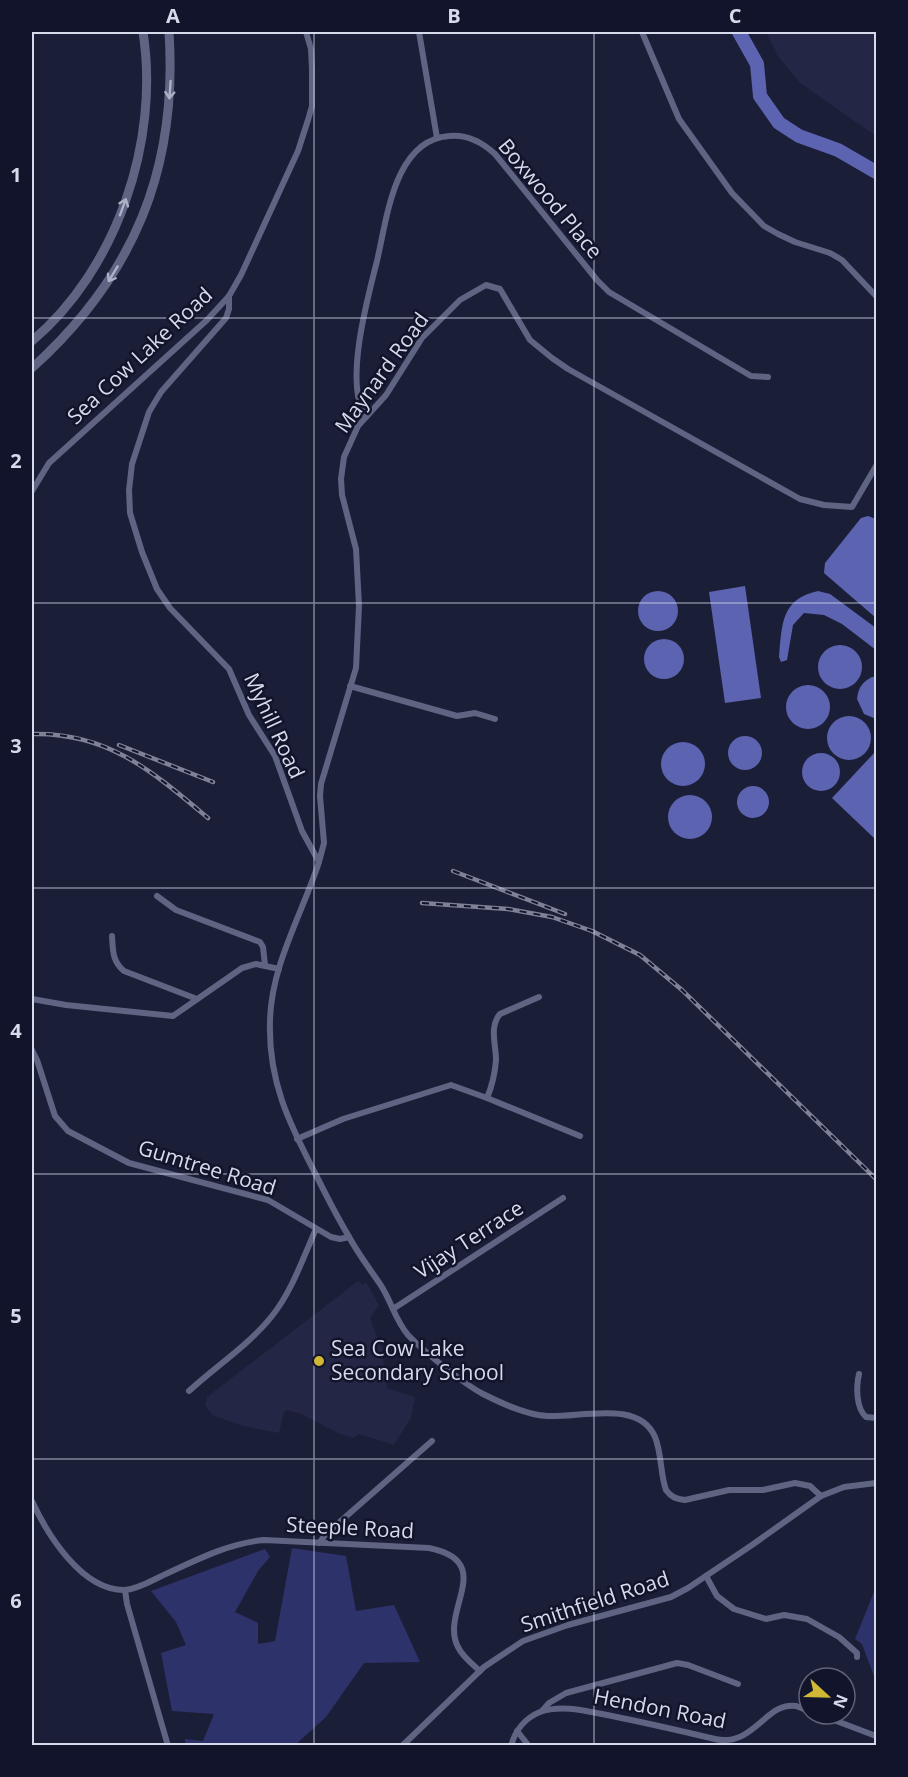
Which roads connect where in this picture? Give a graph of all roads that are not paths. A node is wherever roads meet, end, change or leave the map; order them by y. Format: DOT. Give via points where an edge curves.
graph roads {
  1 [pos="143,32"];
  2 [pos="169,32"];
  3 [pos="306,32"];
  4 [pos="419,32"];
  5 [pos="642,32"];
  6 [pos="437,138"];
  7 [pos="229,296"];
  8 [pos="876,296"];
  9 [pos="32,341"];
  10 [pos="32,368"];
  11 [pos="768,377"];
  12 [pos="366,417"];
  13 [pos="876,466"];
  14 [pos="32,491"];
  15 [pos="350,686"];
  16 [pos="495,719"];
  17 [pos="319,862"];
  18 [pos="157,896"];
  19 [pos="112,936"];
  20 [pos="265,965"];
  21 [pos="279,969"];
  22 [pos="539,997"];
  23 [pos="32,999"];
  24 [pos="197,999"];
  25 [pos="32,1050"];
  26 [pos="487,1098"];
  27 [pos="580,1136"];
  28 [pos="297,1139"];
  29 [pos="563,1198"];
  30 [pos="316,1229"];
  31 [pos="349,1237"];
  32 [pos="393,1309"];
  33 [pos="859,1374"];
  34 [pos="189,1391"];
  35 [pos="876,1418"];
  36 [pos="432,1441"];
  37 [pos="876,1483"];
  38 [pos="821,1496"];
  39 [pos="32,1501"];
  40 [pos="319,1543"];
  41 [pos="706,1576"];
  42 [pos="125,1590"];
  43 [pos="857,1657"];
  44 [pos="480,1671"];
  45 [pos="738,1684"];
  46 [pos="797,1707"];
  47 [pos="542,1711"];
  48 [pos="850,1726"];
  49 [pos="517,1731"];
  50 [pos="876,1736"];
  51 [pos="168,1746"];
  52 [pos="402,1746"];
  53 [pos="511,1746"];
  54 [pos="529,1746"];
  9 -- 1 [label="main road, one-way" via="89,274 123,207 146,116"];
  2 -- 10 [label="main road, one-way" via="167,126 157,176 137,231 89,309"];
  3 -- 7 [label="street, Sea Cow Lake Road" via="311,49 312,106 304,135"];
  4 -- 6 [label="street"];
  5 -- 8 [label="street" via="679,119 732,193 778,234 842,260"];
  6 -- 11 [label="street, Boxwood Place" via="464,137 495,154 609,292 751,376"];
  6 -- 12 [label="street" via="421,147 405,165 389,208 359,349 359,398"];
  7 -- 14 [label="street, Sea Cow Lake Road" via="49,463"];
  7 -- 17 [label="street, Myhill Road" via="226,318 161,392 149,412 132,464 130,513 157,589 170,608 229,669 249,715 275,756 302,831"];
  12 -- 13 [label="street, Maynard Road" via="386,395 422,338 460,300 490,285 505,295 531,340 568,369 800,499 824,506 852,507"];
  12 -- 15 [label="street, Maynard Road" via="350,441 341,478 356,549 359,606 356,668"];
  15 -- 16 [label="street" via="457,717 475,713"];
  15 -- 17 [label="street, Maynard Road" via="321,784 324,843"];
  17 -- 21 [label="street"];
  18 -- 20 [label="street" via="176,910 260,942"];
  19 -- 24 [label="street" via="114,956 123,971"];
  20 -- 21 [label="street"];
  20 -- 24 [label="street" via="242,968"];
  21 -- 28 [label="street" via="271,1008 270,1055 277,1088"];
  22 -- 26 [label="street" via="497,1017 493,1026 495,1070"];
  23 -- 24 [label="street" via="168,1016 177,1015"];
  25 -- 30 [label="street, Gumtree Road" via="55,1116 68,1131 129,1163 268,1200"];
  26 -- 27 [label="street"];
  26 -- 28 [label="street" via="456,1086 444,1086 343,1119"];
  28 -- 31 [label="street"];
  29 -- 32 [label="street, Vijay Terrace"];
  30 -- 31 [label="street, Gumtree Road" via="336,1239"];
  30 -- 34 [label="street" via="272,1317"];
  31 -- 32 [label="street"];
  32 -- 38 [label="street" via="415,1342 488,1396 540,1415 623,1414 640,1420 655,1437 663,1482 671,1496 685,1500 795,1482 810,1486"];
  33 -- 35 [label="street" via="857,1388 862,1413"];
  36 -- 40 [label="street"];
  37 -- 38 [label="street, Smithfield Road" via="844,1487"];
  38 -- 41 [label="street, Smithfield Road"];
  39 -- 42 [label="street" via="46,1530 79,1570 107,1586"];
  40 -- 42 [label="street, Steeple Road" via="264,1540 237,1544"];
  40 -- 44 [label="street, Steeple Road" via="429,1548 448,1554 460,1565 464,1580 454,1625 455,1640 463,1655"];
  41 -- 43 [label="street" via="717,1596 734,1609 766,1618 784,1615 807,1619 839,1637 858,1653"];
  41 -- 44 [label="street, Smithfield Road" via="671,1597 537,1635"];
  42 -- 51 [label="street"];
  44 -- 52 [label="street, Smithfield Road"];
  45 -- 47 [label="street" via="677,1664 566,1693"];
  46 -- 47 [label="street, Hendon Road" via="784,1707 746,1735 729,1740 576,1710"];
  47 -- 49 [label="street"];
  48 -- 50 [label="street"];
  49 -- 53 [label="street"];
  49 -- 54 [label="street"];
}
